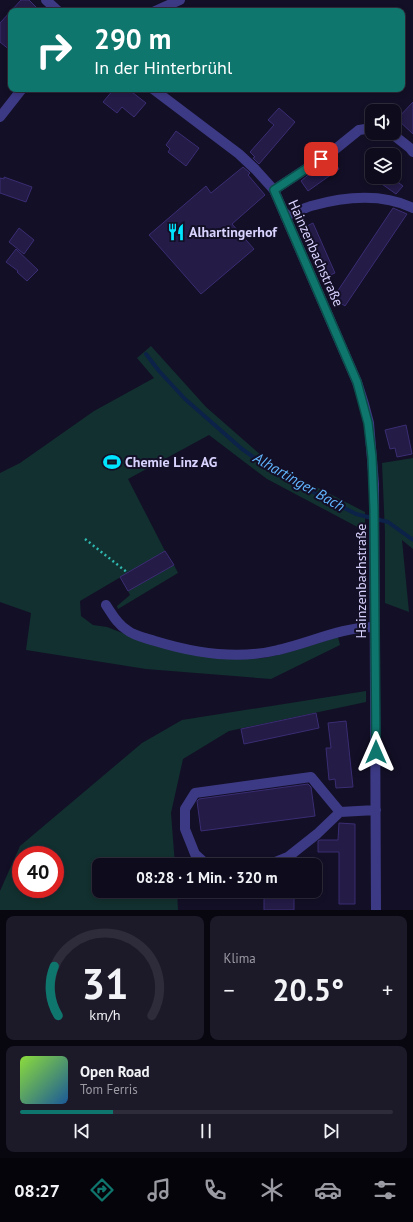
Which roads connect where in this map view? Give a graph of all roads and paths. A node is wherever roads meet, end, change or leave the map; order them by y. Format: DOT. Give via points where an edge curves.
graph roads {
  1 [pos="46,0"];
  2 [pos="180,0"];
  3 [pos="55,8"];
  4 [pos="162,8"];
  5 [pos="20,92"];
  6 [pos="157,92"];
  7 [pos="0,117"];
  8 [pos="365,129"];
  9 [pos="400,140"];
  10 [pos="413,152"];
  11 [pos="274,190"];
  12 [pos="413,208"];
  13 [pos="285,216"];
  14 [pos="85,539"];
  15 [pos="128,573"];
  16 [pos="106,605"];
  17 [pos="375,627"];
  18 [pos="376,810"];
  19 [pos="340,812"];
  20 [pos="199,858"];
  21 [pos="286,858"];
  22 [pos="376,910"];
  1 -- 3 [label="street"];
  2 -- 4 [label="street"];
  5 -- 7 [label="street"];
  6 -- 11 [label="street, Hainzenbachstraße" via="239,154"];
  8 -- 11 [label="street" via="359,130 333,151"];
  9 -- 10 [label="street"];
  11 -- 13 [label="street, Hainzenbachstraße"];
  12 -- 13 [label="street" via="401,202 380,198 344,200 311,206"];
  13 -- 17 [label="street, Hainzenbachstraße" via="357,382 364,404 371,441"];
  14 -- 15 [label="path"];
  16 -- 17 [label="street" via="127,631 170,646 227,654 279,650 337,632"];
  17 -- 18 [label="street, Hainzenbachstraße"];
  18 -- 19 [label="street"];
  18 -- 22 [label="street, Hainzenbachstraße"];
  19 -- 20 [label="street" via="311,777 195,793 185,809 185,829 195,854"];
  19 -- 21 [label="street"];
}
